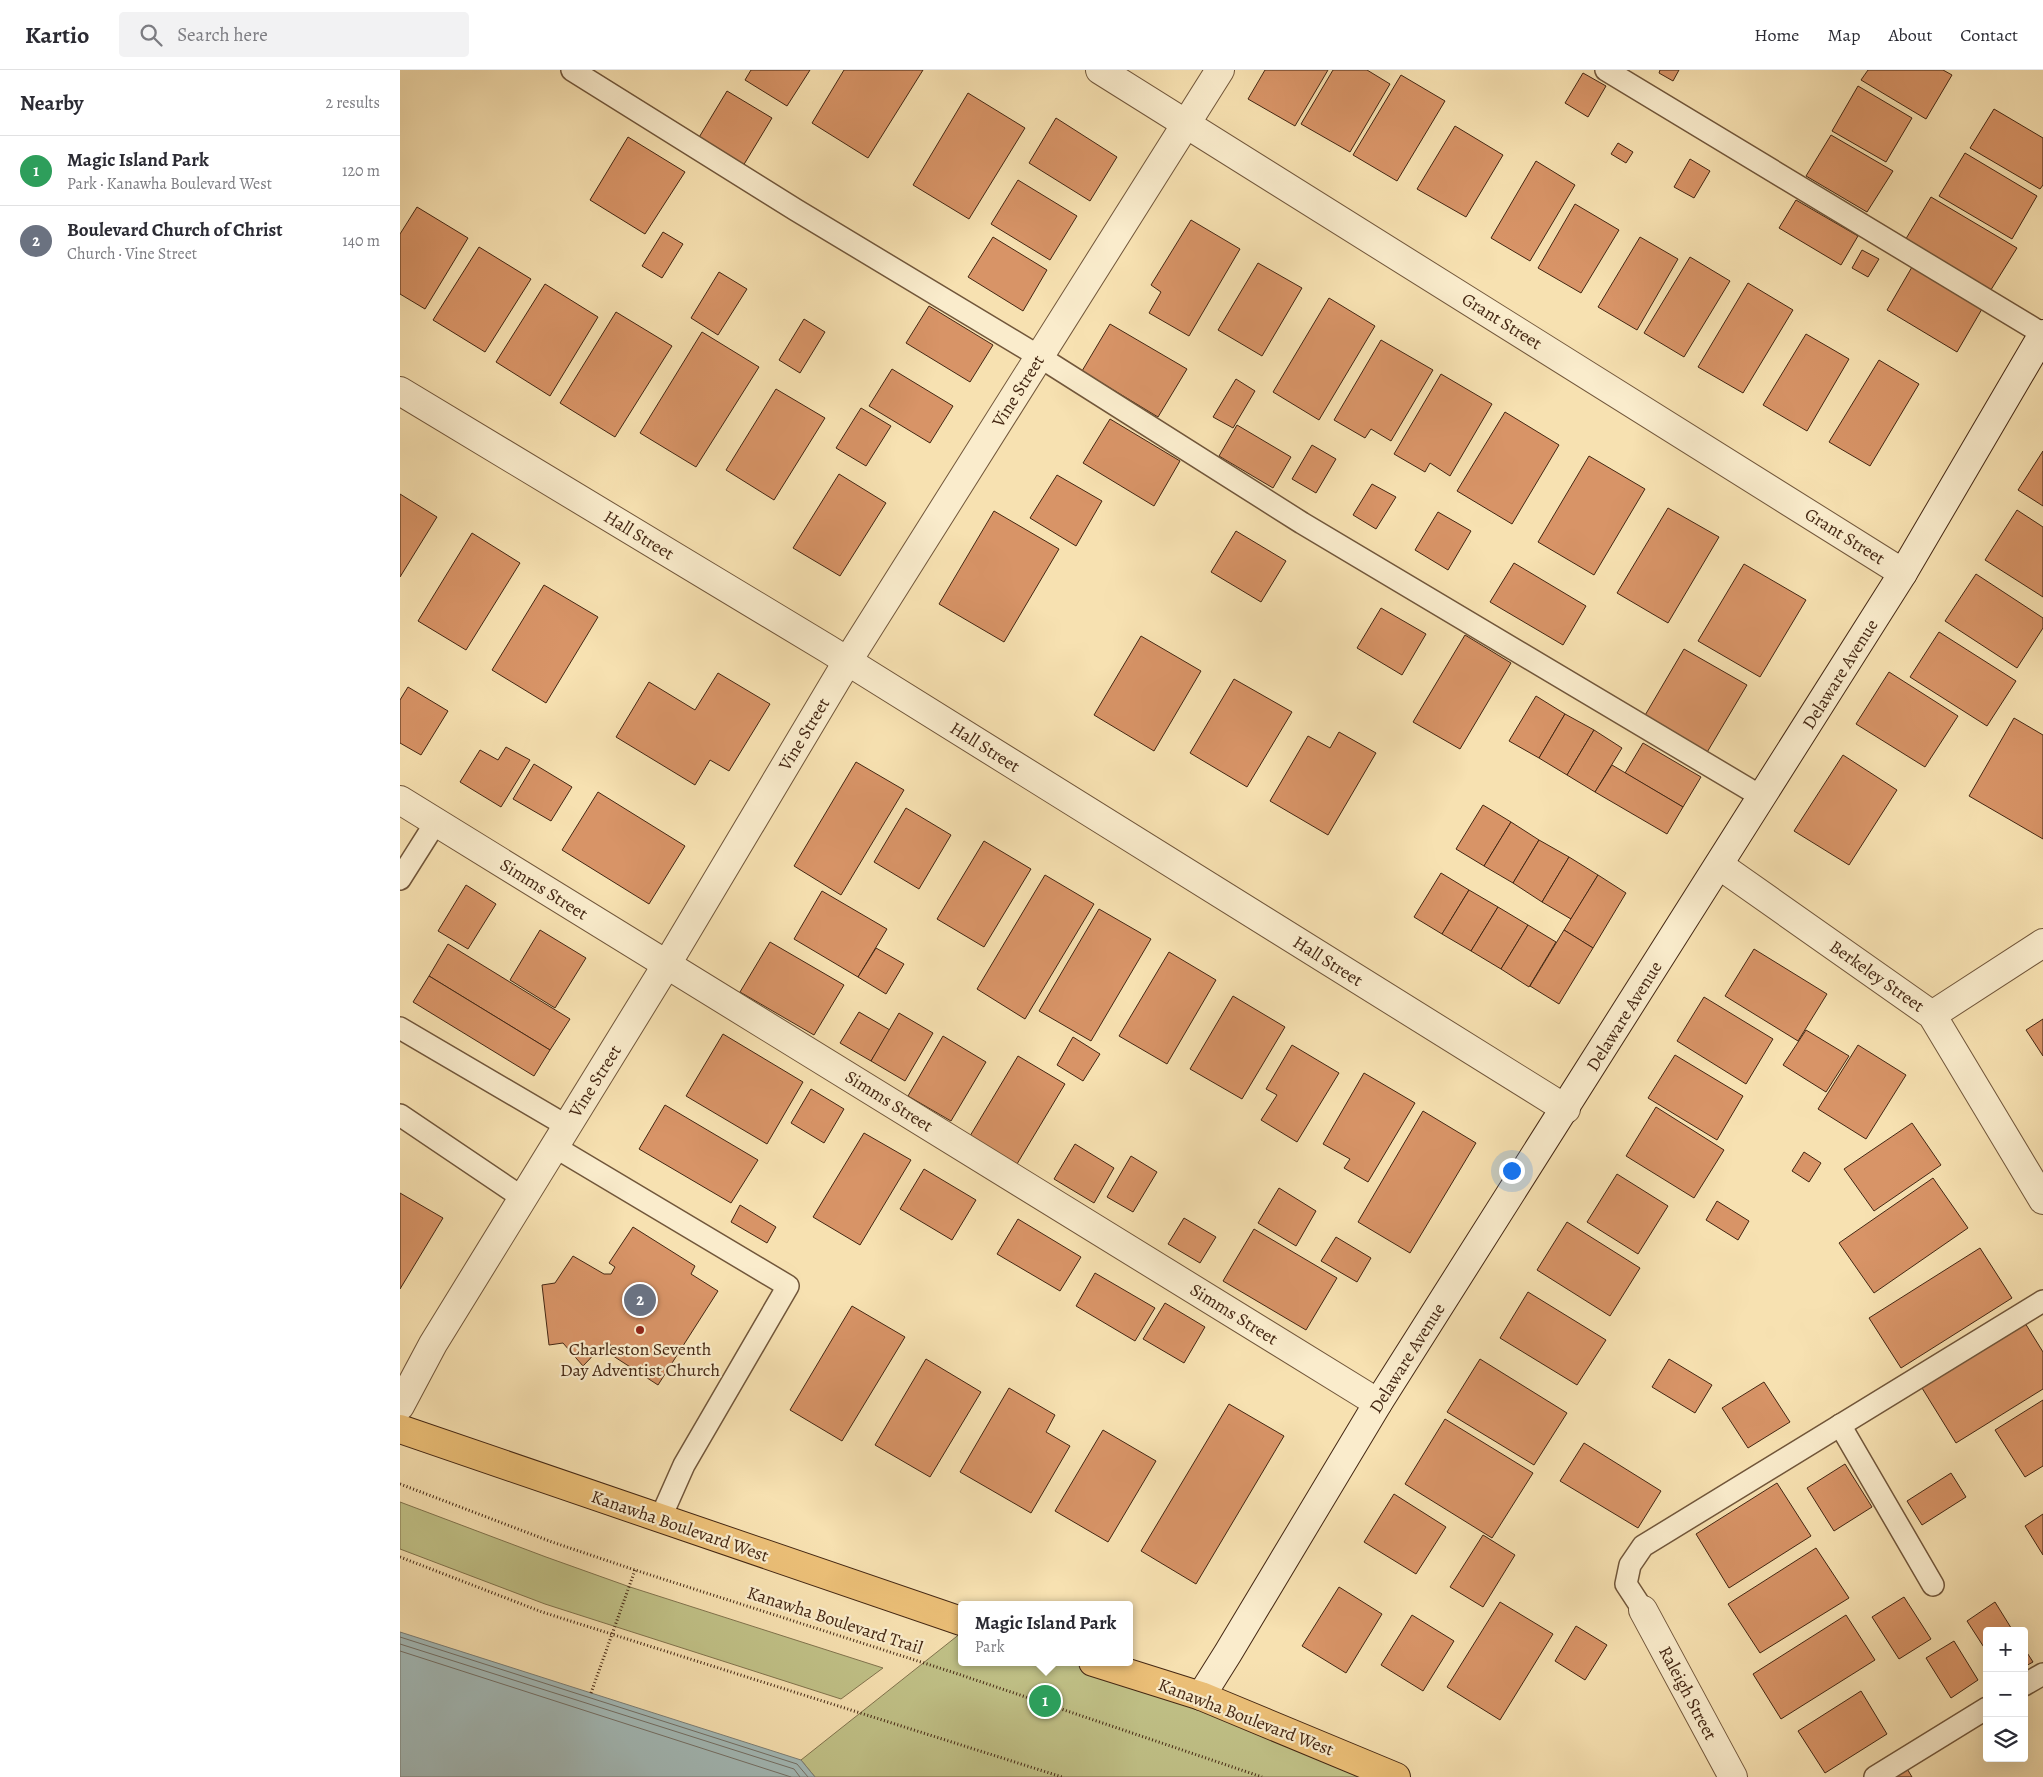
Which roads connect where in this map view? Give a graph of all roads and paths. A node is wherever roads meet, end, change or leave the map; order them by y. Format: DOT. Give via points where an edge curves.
graph roads {
  1 [pos="572,70"];
  2 [pos="1100,70"];
  3 [pos="1220,70"];
  4 [pos="1606,70"];
  5 [pos="1188,123"];
  6 [pos="2041,344"];
  7 [pos="1040,357"];
  8 [pos="400,391"];
  9 [pos="1903,573"];
  10 [pos="847,662"];
  11 [pos="1762,797"];
  12 [pos="400,800"];
  13 [pos="436,822"];
  14 [pos="1719,865"];
  15 [pos="400,879"];
  16 [pos="2043,943"];
  17 [pos="667,964"];
  18 [pos="1932,1015"];
  19 [pos="400,1028"];
  20 [pos="1566,1109"];
  21 [pos="400,1115"];
  22 [pos="561,1137"];
  23 [pos="523,1198"];
  24 [pos="2043,1200"];
  25 [pos="2043,1301"];
  26 [pos="1378,1403"];
  27 [pos="400,1406"];
  28 [pos="1840,1425"];
  29 [pos="400,1429"];
  30 [pos="400,1484"];
  31 [pos="660,1519"];
  32 [pos="400,1557"];
  33 [pos="635,1570"];
  34 [pos="1933,1585"];
  35 [pos="1642,1610"];
  36 [pos="958,1620"];
  37 [pos="612,1634"];
  38 [pos="1106,1666"];
  39 [pos="2043,1674"];
  40 [pos="2028,1683"];
  41 [pos="591,1693"];
  42 [pos="1201,1696"];
  43 [pos="1983,1710"];
  44 [pos="1062,1777"];
  45 [pos="1262,1777"];
  46 [pos="1396,1777"];
  47 [pos="1733,1777"];
  48 [pos="1875,1777"];
  1 -- 7 [label="lane" via="787,205"];
  2 -- 5 [label="street, Grant Street"];
  3 -- 5 [label="street, Vine Street"];
  4 -- 6 [label="lane"];
  5 -- 7 [label="street, Vine Street"];
  5 -- 9 [label="street, Grant Street"];
  6 -- 9 [label="street, Delaware Avenue"];
  7 -- 10 [label="street, Vine Street"];
  7 -- 11 [label="lane" via="1302,523"];
  8 -- 10 [label="street, Hall Street"];
  9 -- 11 [label="street, Delaware Avenue"];
  10 -- 17 [label="street, Vine Street"];
  10 -- 20 [label="street, Hall Street"];
  11 -- 14 [label="street, Delaware Avenue"];
  12 -- 13 [label="street, Simms Street"];
  13 -- 15 [label="lane"];
  13 -- 17 [label="street, Simms Street"];
  14 -- 18 [label="street, Berkeley Street"];
  14 -- 20 [label="street, Delaware Avenue"];
  16 -- 18 [label="street"];
  17 -- 22 [label="street, Vine Street"];
  17 -- 26 [label="street, Simms Street"];
  18 -- 24 [label="street, Berkeley Street"];
  19 -- 22 [label="lane"];
  20 -- 26 [label="street, Delaware Avenue"];
  21 -- 23 [label="lane"];
  22 -- 23 [label="street, Vine Street"];
  22 -- 31 [label="lane" via="788,1286 684,1465"];
  23 -- 27 [label="street, Vine Street"];
  25 -- 28 [label="lane"];
  26 -- 42 [label="street, Delaware Avenue"];
  28 -- 34 [label="lane"];
  28 -- 35 [label="lane" via="1643,1546 1630,1565 1626,1584"];
  29 -- 31 [label="main road, Kanawha Boulevard West"];
  30 -- 33 [label="path, Kanawha Boulevard Trail"];
  31 -- 36 [label="main road, Kanawha Boulevard West"];
  32 -- 37 [label="path" via="542,1612"];
  33 -- 37 [label="path"];
  33 -- 45 [label="path, Kanawha Boulevard Trail" via="952,1672"];
  35 -- 47 [label="street, Raleigh Street"];
  37 -- 41 [label="path"];
  37 -- 44 [label="path"];
  38 -- 42 [label="main road, Kanawha Boulevard West"];
  39 -- 40 [label="lane"];
  42 -- 46 [label="main road, Kanawha Boulevard West"];
  43 -- 48 [label="lane"];
}
